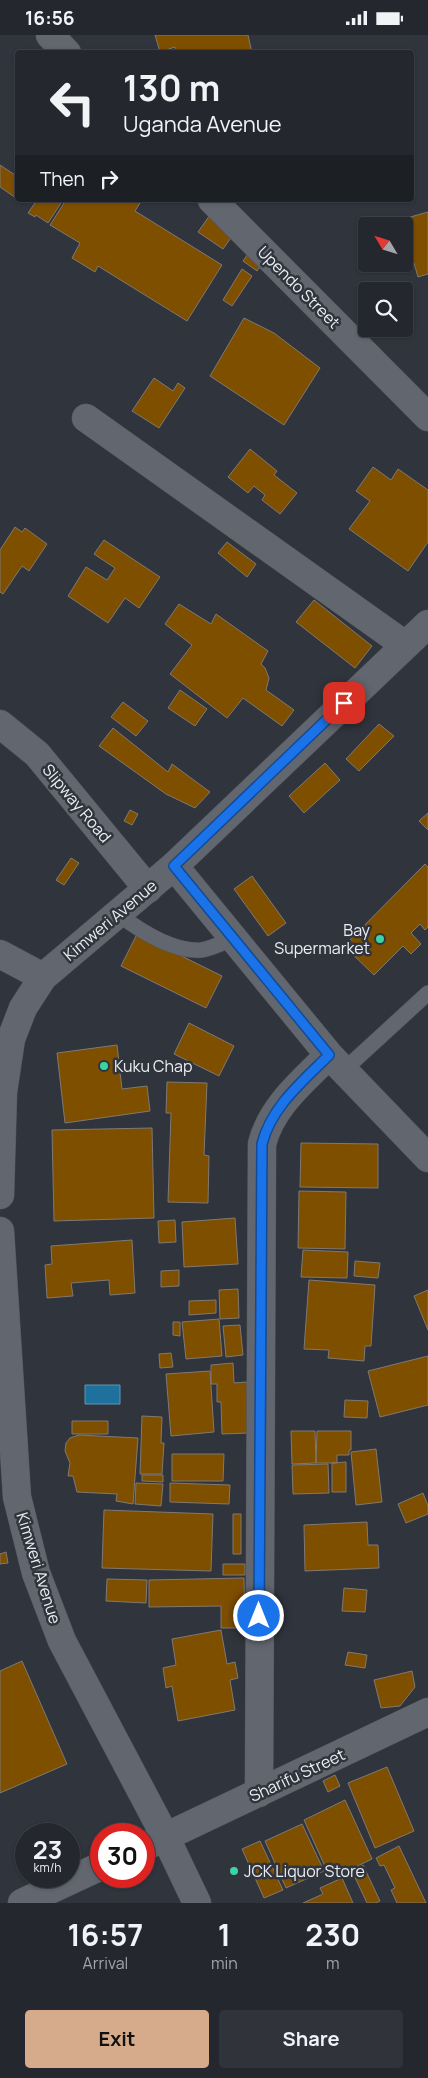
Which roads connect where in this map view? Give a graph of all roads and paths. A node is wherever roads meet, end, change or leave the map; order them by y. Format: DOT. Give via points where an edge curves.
graph roads {
  1 [pos="50,35"];
  2 [pos="64,50"];
  3 [pos="214,202"];
  4 [pos="428,417"];
  5 [pos="86,419"];
  6 [pos="428,623"];
  7 [pos="405,645"];
  8 [pos="0,723"];
  9 [pos="174,866"];
  10 [pos="148,889"];
  11 [pos="118,914"];
  12 [pos="234,938"];
  13 [pos="0,954"];
  14 [pos="43,977"];
  15 [pos="428,993"];
  16 [pos="337,1062"];
  17 [pos="428,1158"];
  18 [pos="0,1195"];
  19 [pos="0,1231"];
  20 [pos="428,1712"];
  21 [pos="258,1793"];
  22 [pos="147,1823"];
  23 [pos="155,1841"];
  24 [pos="90,1871"];
  25 [pos="22,1903"];
  26 [pos="197,1903"];
  1 -- 2 [label="street"];
  3 -- 4 [label="street, Upendo Street"];
  5 -- 7 [label="street"];
  6 -- 7 [label="street, Kimweri Avenue"];
  7 -- 9 [label="street, Kimweri Avenue"];
  8 -- 10 [label="street, Slipway Road" via="37,754"];
  9 -- 10 [label="street, Kimweri Avenue"];
  9 -- 12 [label="street"];
  10 -- 11 [label="street, Kimweri Avenue"];
  11 -- 12 [label="lane" via="140,931 182,948 201,950"];
  11 -- 14 [label="street, Kimweri Avenue"];
  12 -- 16 [label="street"];
  13 -- 14 [label="street"];
  14 -- 18 [label="street, Kimweri Avenue" via="23,1008 11,1039 3,1092"];
  15 -- 16 [label="lane"];
  16 -- 17 [label="street"];
  16 -- 21 [label="street" via="295,1089 274,1114 262,1144"];
  19 -- 22 [label="street, Kimweri Avenue" via="17,1497 36,1573 62,1641"];
  20 -- 21 [label="street, Sharifu Street"];
  21 -- 23 [label="street, Sharifu Street"];
  23 -- 26 [label="street, Kimweri Avenue"];
  24 -- 25 [label="street"];
}
